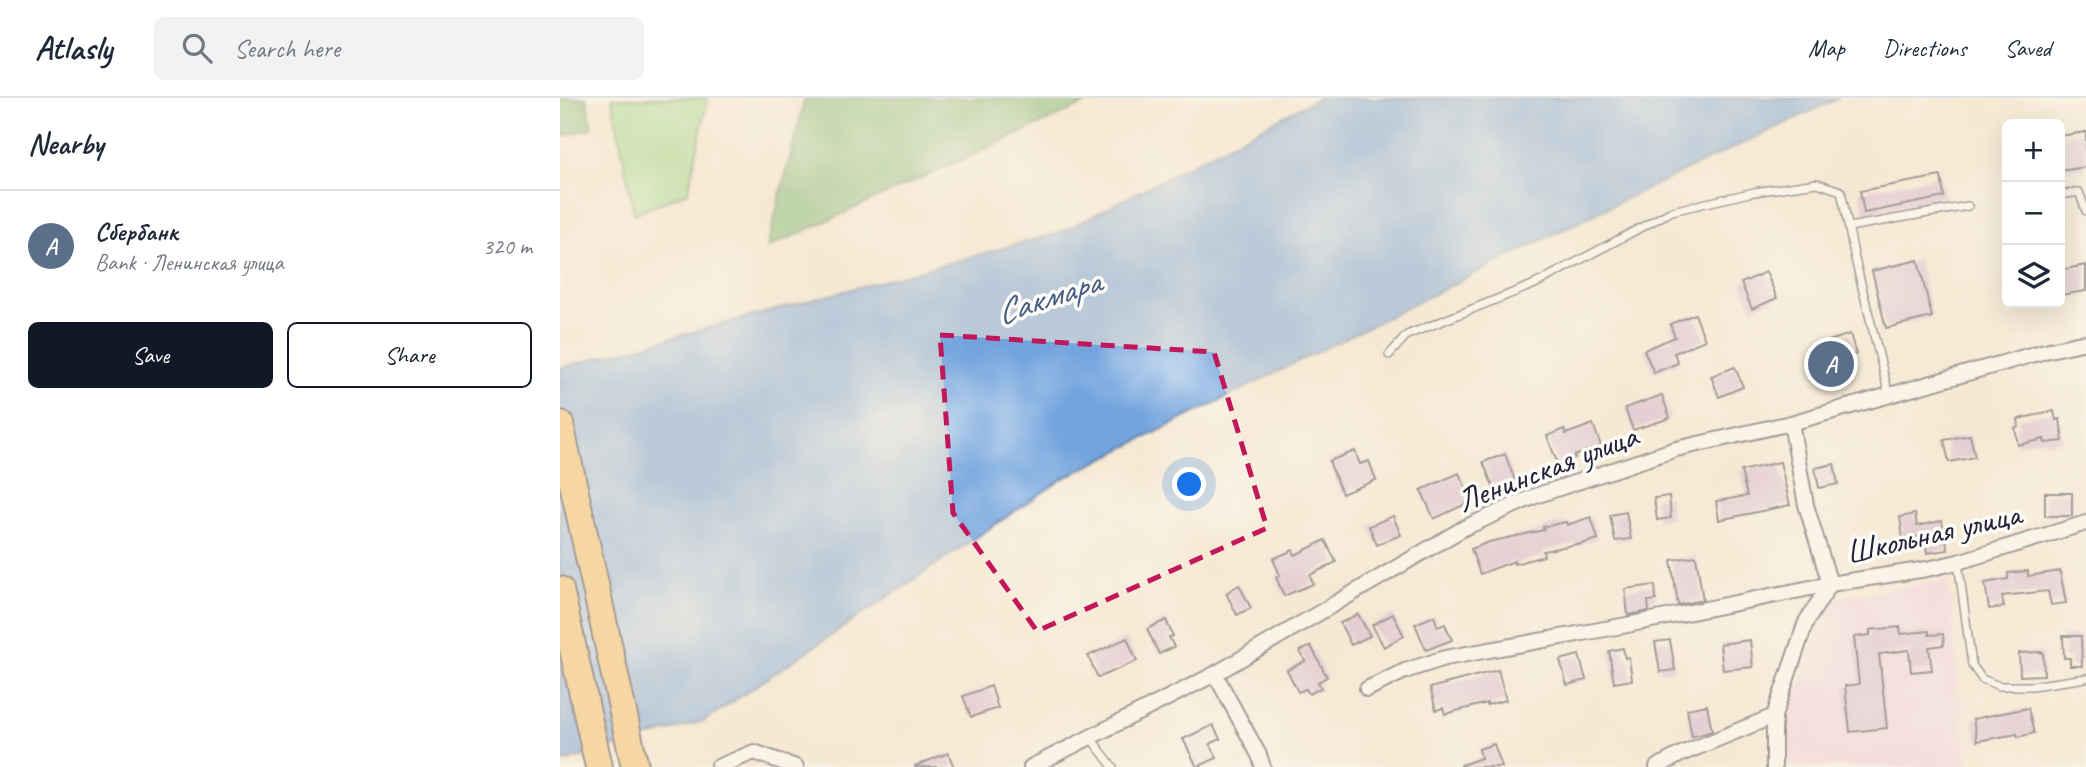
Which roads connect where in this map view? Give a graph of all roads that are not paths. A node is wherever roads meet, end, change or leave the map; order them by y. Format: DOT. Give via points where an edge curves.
graph roads {
  1 [pos="2065,194"];
  2 [pos="1968,206"];
  3 [pos="2086,211"];
  4 [pos="1849,227"];
  5 [pos="2086,342"];
  6 [pos="1390,355"];
  7 [pos="1889,395"];
  8 [pos="1791,423"];
  9 [pos="560,424"];
  10 [pos="2086,523"];
  11 [pos="1958,562"];
  12 [pos="1830,584"];
  13 [pos="560,590"];
  14 [pos="1215,674"];
  15 [pos="2086,678"];
  16 [pos="1367,690"];
  17 [pos="1774,716"];
  18 [pos="1089,736"];
  19 [pos="599,767"];
  20 [pos="635,767"];
  21 [pos="718,767"];
  22 [pos="796,767"];
  23 [pos="1031,767"];
  24 [pos="1113,767"];
  25 [pos="1263,767"];
  26 [pos="1657,767"];
  27 [pos="1774,767"];
  1 -- 3 [label="lane" via="2079,192"];
  2 -- 4 [label="lane"];
  4 -- 6 [label="lane" via="1841,191 1817,183 1672,211 1535,284 1407,335"];
  4 -- 7 [label="lane"];
  5 -- 7 [label="street, Ленинская улица"];
  7 -- 8 [label="street, Ленинская улица"];
  8 -- 12 [label="street, Школьная улица" via="1806,505"];
  8 -- 14 [label="street, Ленинская улица" via="1676,449 1535,496 1464,528"];
  9 -- 20 [label="highway"];
  10 -- 11 [label="street, Школьная улица"];
  11 -- 12 [label="street, Школьная улица"];
  11 -- 15 [label="lane" via="1972,664 1982,679 1999,686 2032,686"];
  12 -- 16 [label="street" via="1445,658"];
  12 -- 17 [label="street" via="1806,622"];
  13 -- 19 [label="highway"];
  14 -- 18 [label="street, Ленинская улица"];
  14 -- 25 [label="street"];
  17 -- 26 [label="street"];
  17 -- 27 [label="street"];
  18 -- 23 [label="street, Ленинская улица"];
  18 -- 24 [label="lane"];
  21 -- 22 [label="street" via="754,752"];
}
